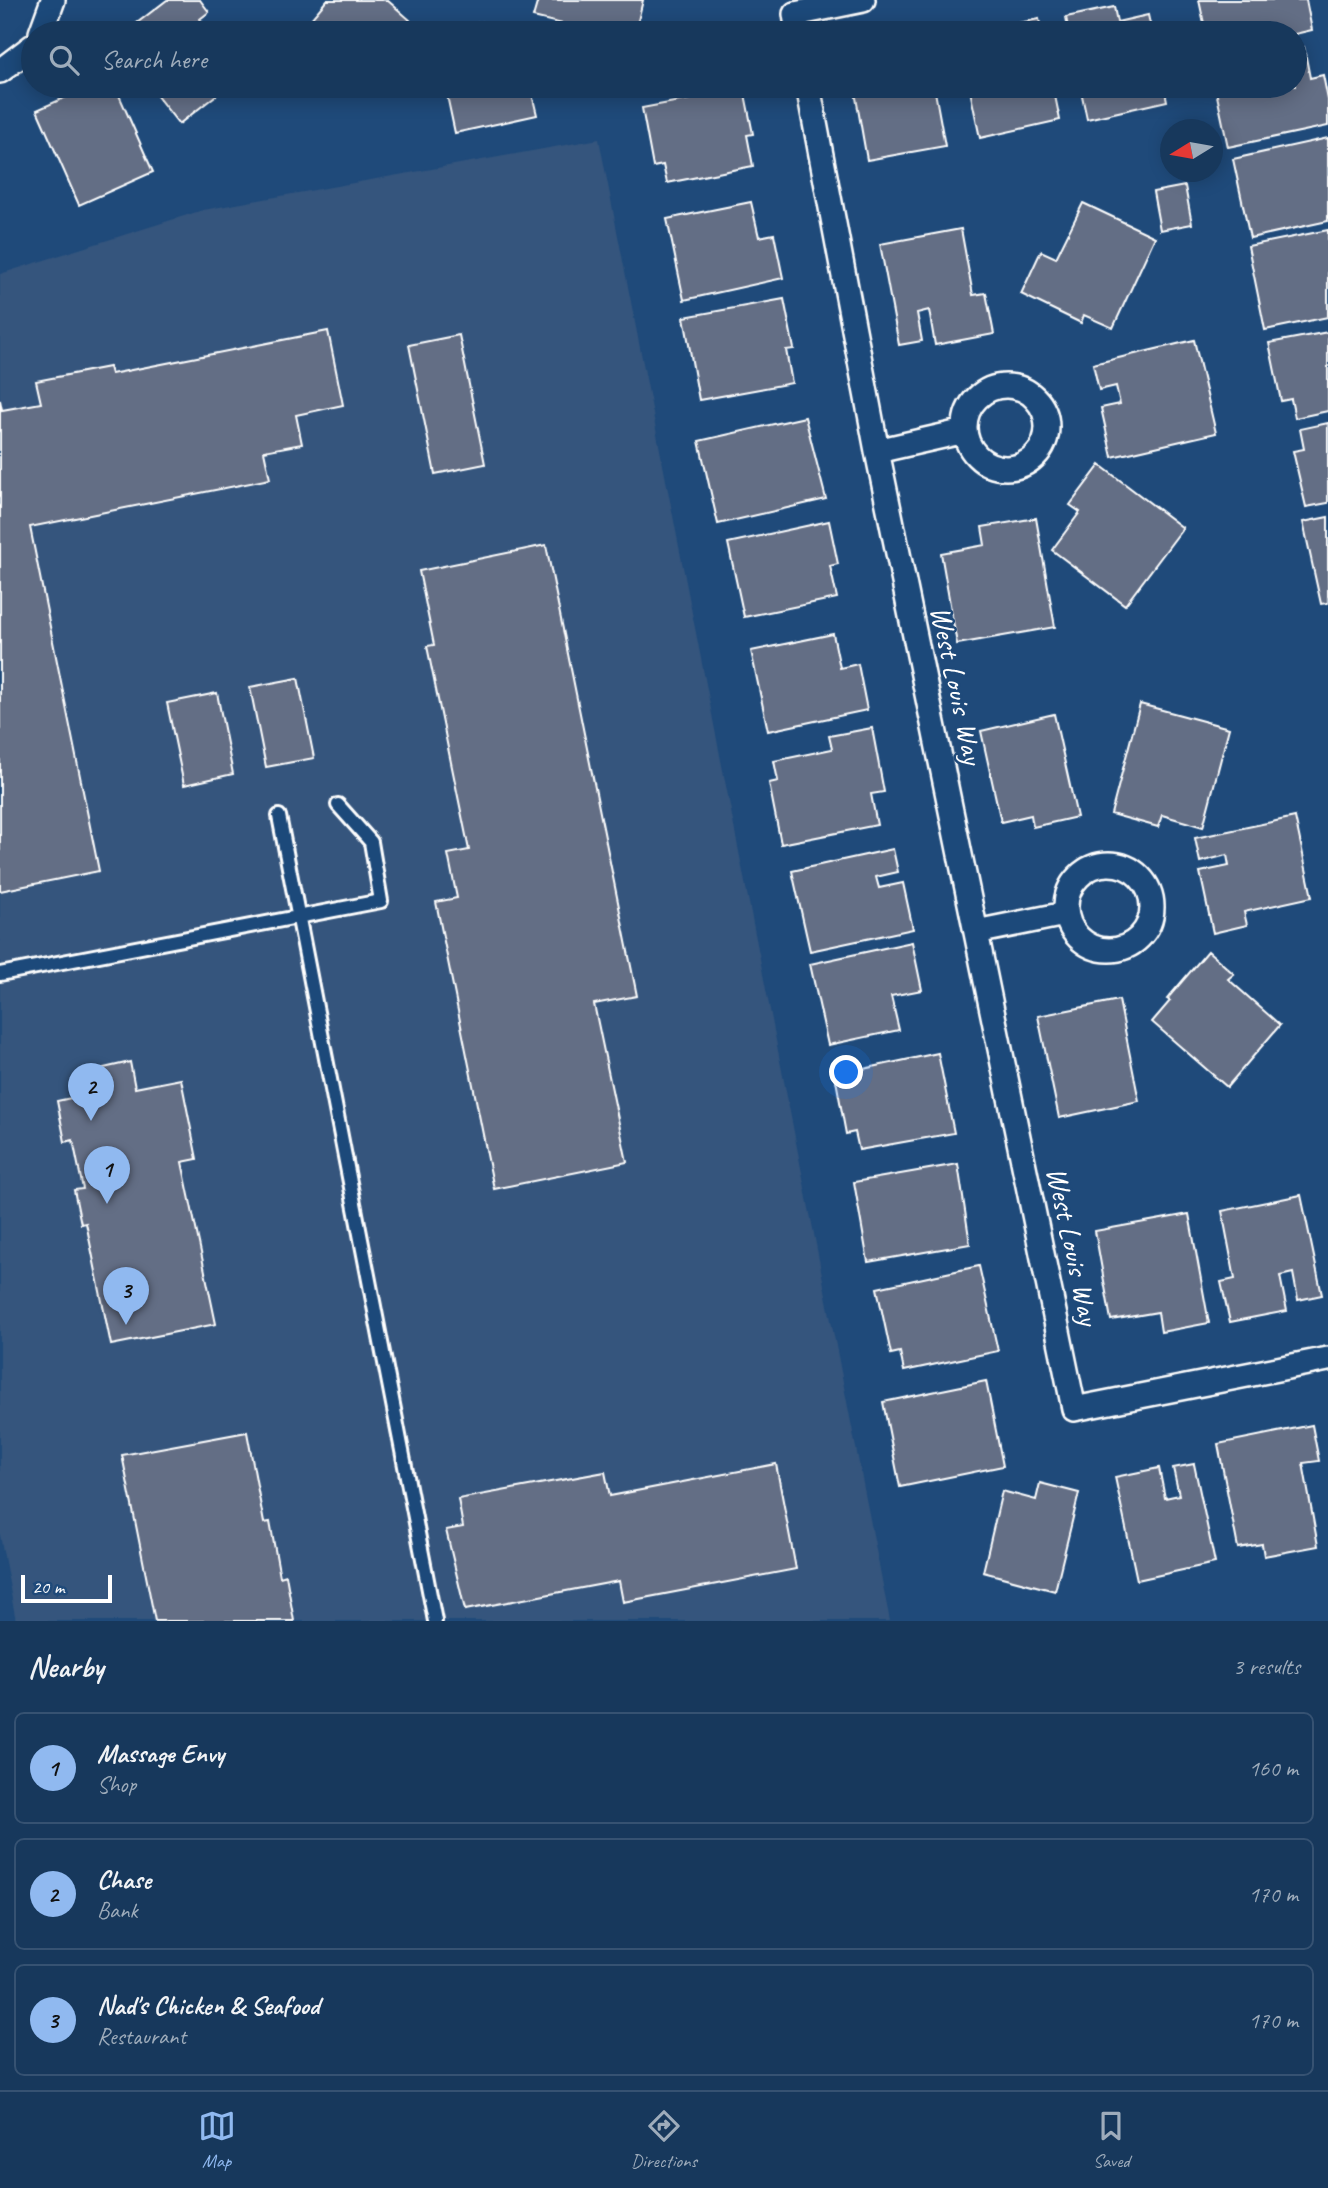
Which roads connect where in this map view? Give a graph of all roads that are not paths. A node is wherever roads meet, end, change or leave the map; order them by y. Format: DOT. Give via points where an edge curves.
graph roads {
  1 [pos="53,0"];
  2 [pos="863,0"];
  3 [pos="45,21"];
  4 [pos="804,21"];
  5 [pos="21,55"];
  6 [pos="0,71"];
  7 [pos="810,98"];
  8 [pos="965,431"];
  9 [pos="877,450"];
  10 [pos="338,805"];
  11 [pos="279,816"];
  12 [pos="1065,914"];
  13 [pos="299,917"];
  14 [pos="976,932"];
  15 [pos="0,974"];
  16 [pos="1328,1359"];
  17 [pos="435,1621"];
  1 -- 3 [label="street"];
  2 -- 4 [label="street"];
  5 -- 6 [label="street"];
  7 -- 9 [label="street, West Louis Way"];
  8 -- 9 [label="street"];
  9 -- 14 [label="street, West Louis Way"];
  10 -- 13 [label="lane" via="371,842 381,901"];
  11 -- 13 [label="lane"];
  12 -- 14 [label="street"];
  13 -- 15 [label="lane"];
  13 -- 17 [label="lane"];
  14 -- 16 [label="street, West Louis Way" via="1074,1409"];
}
